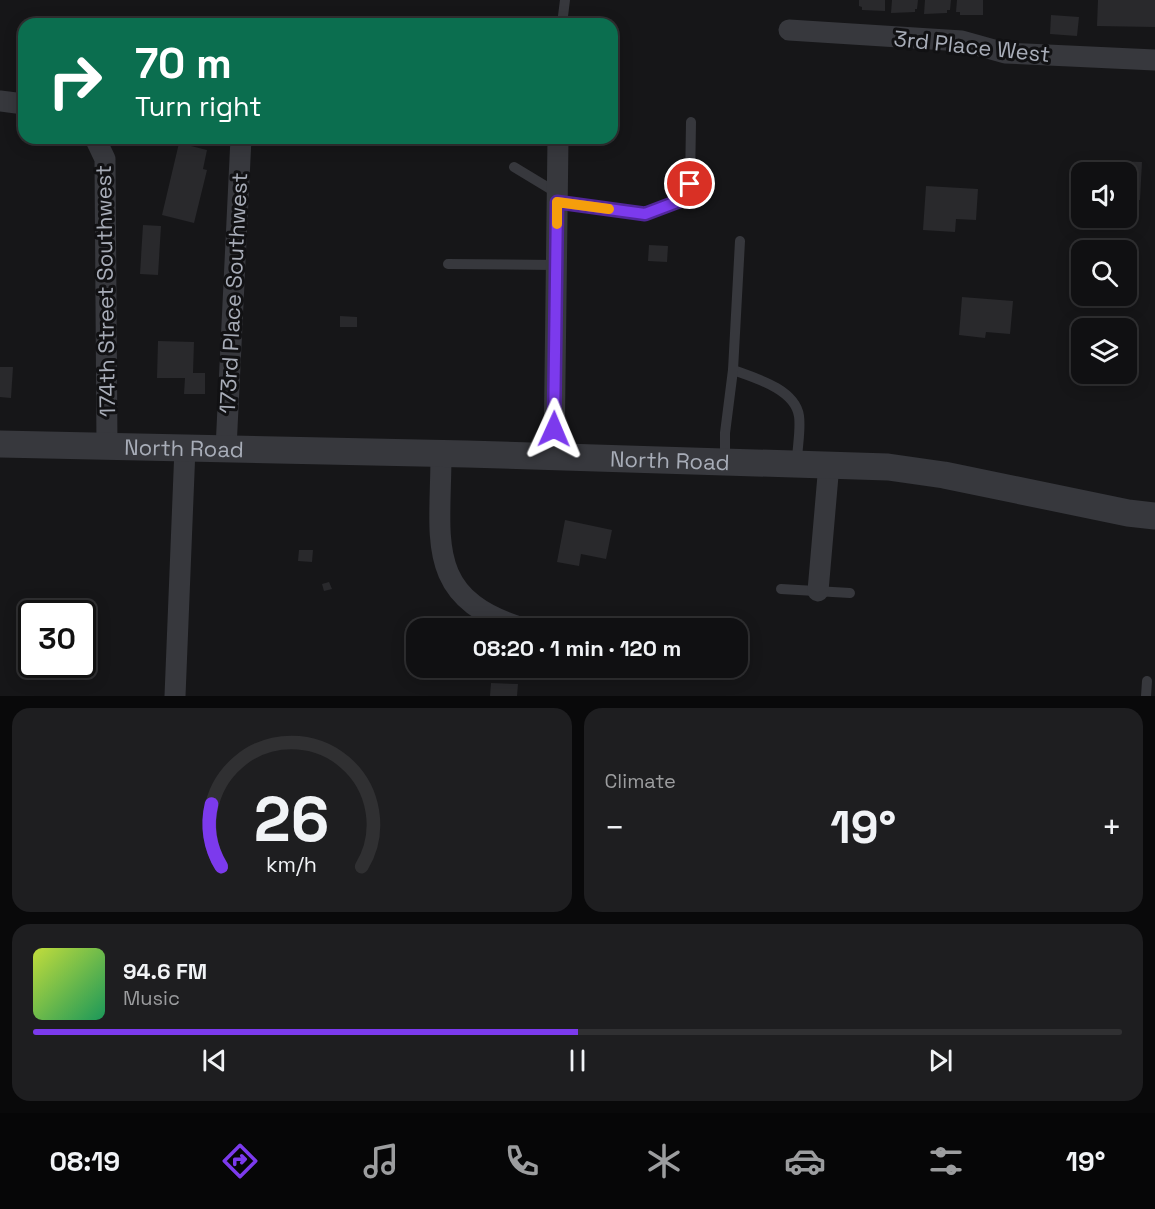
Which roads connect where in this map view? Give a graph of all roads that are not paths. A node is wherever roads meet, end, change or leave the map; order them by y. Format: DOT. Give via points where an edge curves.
graph roads {
  1 [pos="565,0"];
  2 [pos="563,18"];
  3 [pos="789,30"];
  4 [pos="1155,60"];
  5 [pos="0,101"];
  6 [pos="18,103"];
  7 [pos="691,122"];
  8 [pos="98,144"];
  9 [pos="241,144"];
  10 [pos="558,144"];
  11 [pos="514,167"];
  12 [pos="557,197"];
  13 [pos="740,241"];
  14 [pos="448,264"];
  15 [pos="556,265"];
  16 [pos="733,370"];
  17 [pos="0,444"];
  18 [pos="107,446"];
  19 [pos="185,448"];
  20 [pos="226,449"];
  21 [pos="441,453"];
  22 [pos="554,457"];
  23 [pos="725,461"];
  24 [pos="797,463"];
  25 [pos="828,464"];
  26 [pos="1155,516"];
  27 [pos="781,589"];
  28 [pos="818,591"];
  29 [pos="850,593"];
  30 [pos="493,618"];
  31 [pos="1146,681"];
  32 [pos="175,696"];
  33 [pos="1146,696"];
  1 -- 2 [label="lane"];
  3 -- 4 [label="street, 3rd Place West" via="962,41 1005,53"];
  5 -- 6 [label="street"];
  7 -- 12 [label="lane" via="690,184 682,200 645,214"];
  8 -- 18 [label="street, 174th Street Southwest" via="105,159"];
  9 -- 20 [label="street, 173rd Place Southwest"];
  10 -- 12 [label="street"];
  11 -- 12 [label="lane"];
  12 -- 15 [label="street"];
  13 -- 16 [label="lane"];
  14 -- 15 [label="lane"];
  15 -- 22 [label="street"];
  16 -- 23 [label="lane"];
  16 -- 24 [label="lane" via="786,393 799,414"];
  17 -- 18 [label="street, North Road"];
  18 -- 19 [label="street, North Road"];
  19 -- 20 [label="street, North Road"];
  19 -- 32 [label="street"];
  20 -- 21 [label="street, North Road"];
  21 -- 22 [label="street, North Road"];
  21 -- 30 [label="street" via="441,546 462,596"];
  22 -- 23 [label="street, North Road"];
  23 -- 24 [label="street, North Road"];
  24 -- 25 [label="street, North Road"];
  25 -- 26 [label="street, North Road" via="919,470"];
  25 -- 28 [label="street"];
  27 -- 28 [label="lane"];
  28 -- 29 [label="lane"];
  31 -- 33 [label="lane"];
}
